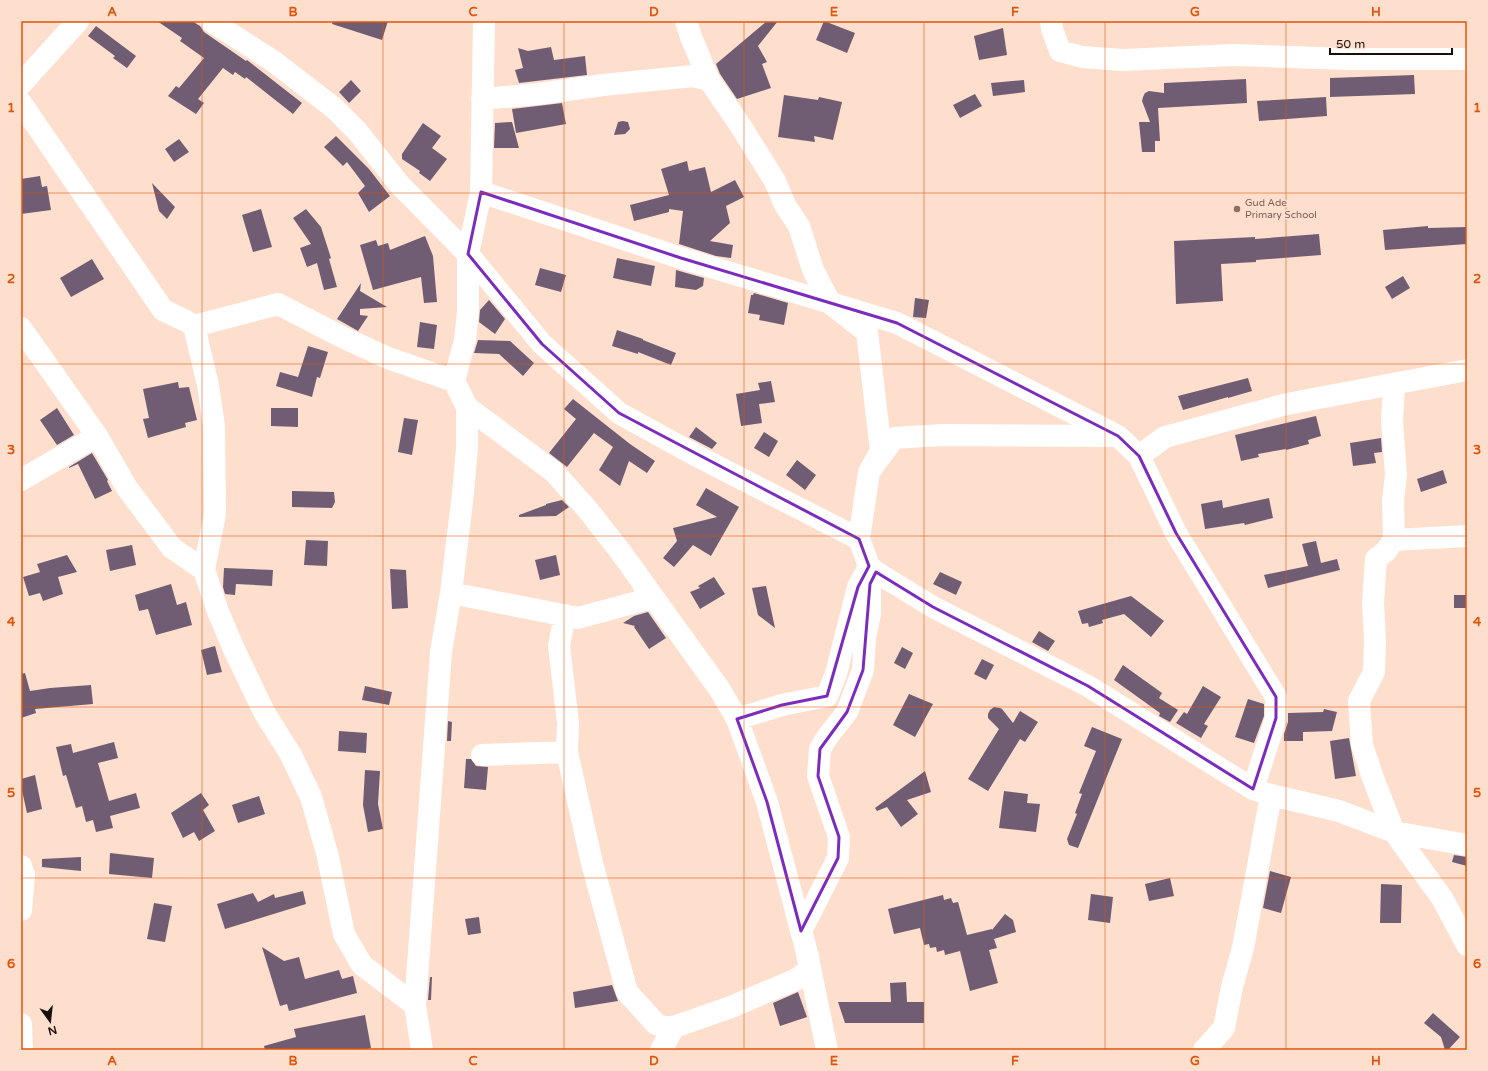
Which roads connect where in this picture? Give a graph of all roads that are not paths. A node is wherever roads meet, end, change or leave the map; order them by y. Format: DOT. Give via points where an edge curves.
graph roads {
  1 [pos="78,21"];
  2 [pos="211,21"];
  3 [pos="484,21"];
  4 [pos="686,21"];
  5 [pos="1052,21"];
  6 [pos="1467,59"];
  7 [pos="709,80"];
  8 [pos="21,84"];
  9 [pos="482,99"];
  10 [pos="22,109"];
  11 [pos="481,192"];
  12 [pos="468,254"];
  13 [pos="830,304"];
  14 [pos="194,326"];
  15 [pos="21,328"];
  16 [pos="1467,370"];
  17 [pos="454,381"];
  18 [pos="1394,384"];
  19 [pos="466,408"];
  20 [pos="97,436"];
  21 [pos="1118,436"];
  22 [pos="1139,456"];
  23 [pos="869,472"];
  24 [pos="21,480"];
  25 [pos="1467,536"];
  26 [pos="859,538"];
  27 [pos="1394,540"];
  28 [pos="873,569"];
  29 [pos="204,570"];
  30 [pos="643,584"];
  31 [pos="451,593"];
  32 [pos="565,615"];
  33 [pos="737,719"];
  34 [pos="567,752"];
  35 [pos="482,755"];
  36 [pos="1262,792"];
  37 [pos="1394,832"];
  38 [pos="1467,845"];
  39 [pos="21,866"];
  40 [pos="21,910"];
  41 [pos="804,940"];
  42 [pos="1467,945"];
  43 [pos="415,1005"];
  44 [pos="21,1024"];
  45 [pos="674,1027"];
  46 [pos="22,1050"];
  47 [pos="422,1050"];
  48 [pos="661,1050"];
  49 [pos="827,1050"];
  50 [pos="1204,1050"];
  1 -- 8 [label="street"];
  2 -- 12 [label="street" via="274,61 334,108 358,131 399,184"];
  3 -- 9 [label="street"];
  4 -- 7 [label="street"];
  5 -- 6 [label="street" via="1052,29 1060,51 1082,57 1123,60 1234,55 1347,59"];
  7 -- 9 [label="street" via="693,76"];
  7 -- 13 [label="street" via="775,181 785,205 799,226 813,270"];
  9 -- 11 [label="street"];
  10 -- 14 [label="street" via="163,310"];
  11 -- 12 [label="street"];
  11 -- 13 [label="street"];
  12 -- 17 [label="street" via="468,312 465,340"];
  12 -- 26 [label="street" via="542,344 619,413"];
  13 -- 21 [label="street" via="897,323"];
  13 -- 23 [label="street" via="867,332 881,451"];
  14 -- 17 [label="street" via="278,304 388,358"];
  14 -- 29 [label="street" via="208,385 214,426 215,514"];
  15 -- 20 [label="street"];
  16 -- 18 [label="street"];
  17 -- 19 [label="street"];
  18 -- 22 [label="street" via="1287,404 1165,437"];
  18 -- 27 [label="street"];
  19 -- 30 [label="street" via="554,472 588,510"];
  19 -- 31 [label="street" via="467,448"];
  20 -- 24 [label="street"];
  20 -- 29 [label="street" via="127,488 172,548"];
  21 -- 22 [label="street"];
  21 -- 23 [label="street" via="942,435 894,438"];
  22 -- 36 [label="street" via="1176,533 1276,697 1276,718"];
  23 -- 26 [label="street"];
  25 -- 27 [label="street"];
  26 -- 28 [label="street"];
  27 -- 37 [label="street" via="1376,559 1372,603 1374,672 1360,701 1362,745"];
  28 -- 33 [label="street" via="858,587 828,696 782,705"];
  28 -- 36 [label="street" via="933,607 1088,686"];
  28 -- 41 [label="street" via="863,670 847,712 820,749 818,776 839,837 838,858"];
  29 -- 43 [label="street" via="232,645 264,712 291,755 311,797 328,853 344,934 362,966"];
  30 -- 32 [label="street" via="648,599 578,618"];
  30 -- 33 [label="street" via="720,690"];
  31 -- 32 [label="street"];
  31 -- 43 [label="street" via="441,652"];
  32 -- 34 [label="street" via="559,646 568,723"];
  33 -- 41 [label="street" via="768,802"];
  34 -- 35 [label="street"];
  34 -- 45 [label="street" via="592,863 627,992 656,1024"];
  36 -- 37 [label="street" via="1338,811"];
  36 -- 50 [label="street" via="1243,948 1224,1028"];
  37 -- 38 [label="street"];
  37 -- 42 [label="street" via="1442,898"];
  39 -- 40 [label="street" via="24,875"];
  41 -- 45 [label="street" via="810,969 797,979 731,1007"];
  41 -- 49 [label="street"];
  43 -- 47 [label="street"];
  44 -- 46 [label="street"];
  45 -- 48 [label="street"];
}
